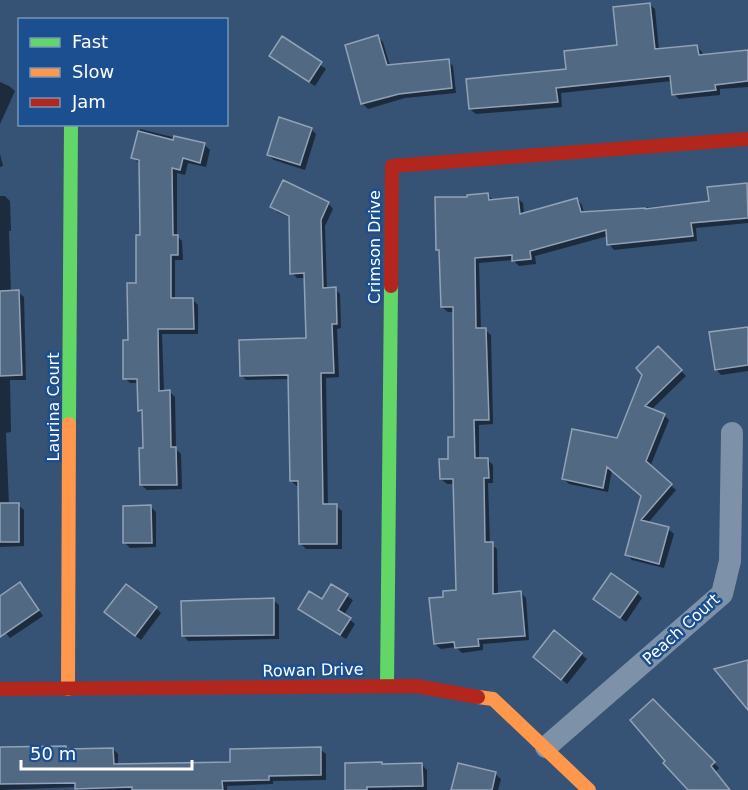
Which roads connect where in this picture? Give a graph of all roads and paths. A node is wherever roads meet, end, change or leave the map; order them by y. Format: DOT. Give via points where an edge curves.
graph roads {
  1 [pos="71,126"];
  2 [pos="748,139"];
  3 [pos="732,433"];
  4 [pos="387,686"];
  5 [pos="0,689"];
  6 [pos="68,689"];
  7 [pos="546,747"];
  8 [pos="589,790"];
  1 -- 6 [label="street, Laurina Court"];
  2 -- 4 [label="street, Crimson Drive" via="392,166"];
  3 -- 7 [label="street, Peach Court" via="730,561 722,594"];
  4 -- 6 [label="street, Rowan Drive"];
  4 -- 7 [label="street, Rowan Drive" via="416,686 493,699"];
  5 -- 6 [label="street, Rowan Drive"];
  7 -- 8 [label="street, Rowan Drive"];
}
